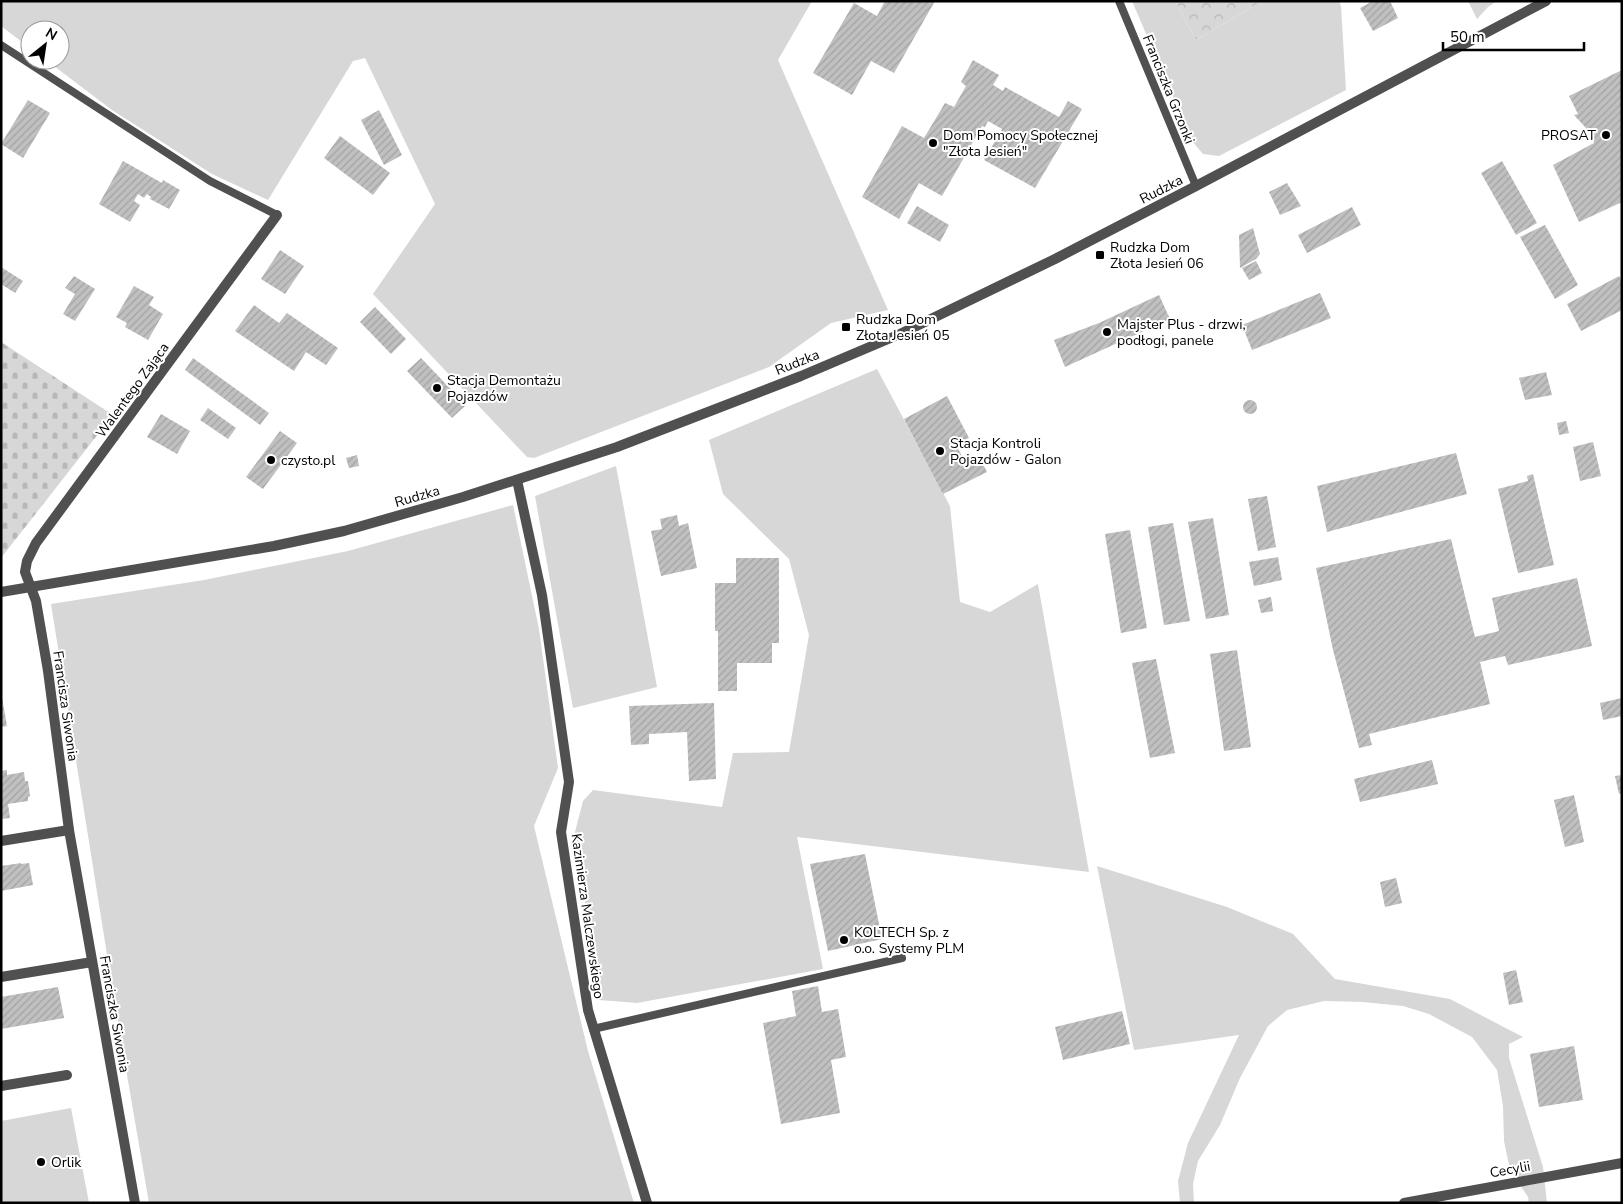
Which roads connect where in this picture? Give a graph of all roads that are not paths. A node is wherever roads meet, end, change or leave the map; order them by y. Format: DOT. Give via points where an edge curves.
graph roads {
  1 [pos="1119,1"];
  2 [pos="1546,1"];
  3 [pos="1,45"];
  4 [pos="1196,186"];
  5 [pos="277,214"];
  6 [pos="517,480"];
  7 [pos="31,587"];
  8 [pos="1,592"];
  9 [pos="69,830"];
  10 [pos="1,841"];
  11 [pos="902,958"];
  12 [pos="92,962"];
  13 [pos="1,977"];
  14 [pos="594,1029"];
  15 [pos="67,1075"];
  16 [pos="1,1086"];
  17 [pos="1622,1163"];
  18 [pos="135,1203"];
  19 [pos="647,1203"];
  20 [pos="1404,1203"];
  1 -- 4 [label="lane, Franciszka Grzonki"];
  2 -- 4 [label="street, Rudzka"];
  3 -- 5 [label="lane" via="210,181"];
  4 -- 6 [label="street, Rudzka" via="900,334 617,447"];
  5 -- 7 [label="street, Walentego Zająca" via="36,543 25,572"];
  6 -- 7 [label="street, Rudzka" via="344,531"];
  6 -- 14 [label="street, Kazimierza Malczewskiego" via="542,595 568,782 560,832 588,1010"];
  7 -- 8 [label="street, Rudzka"];
  7 -- 9 [label="street, Francisza Siwonia" via="36,596 48,671"];
  9 -- 10 [label="street"];
  9 -- 12 [label="street, Franciszka Siwonia"];
  11 -- 14 [label="lane"];
  12 -- 13 [label="street"];
  12 -- 18 [label="street, Franciszka Siwonia"];
  14 -- 19 [label="street, Kazimierza Malczewskiego"];
  15 -- 16 [label="street"];
  17 -- 20 [label="street, Cecylii"];
}
